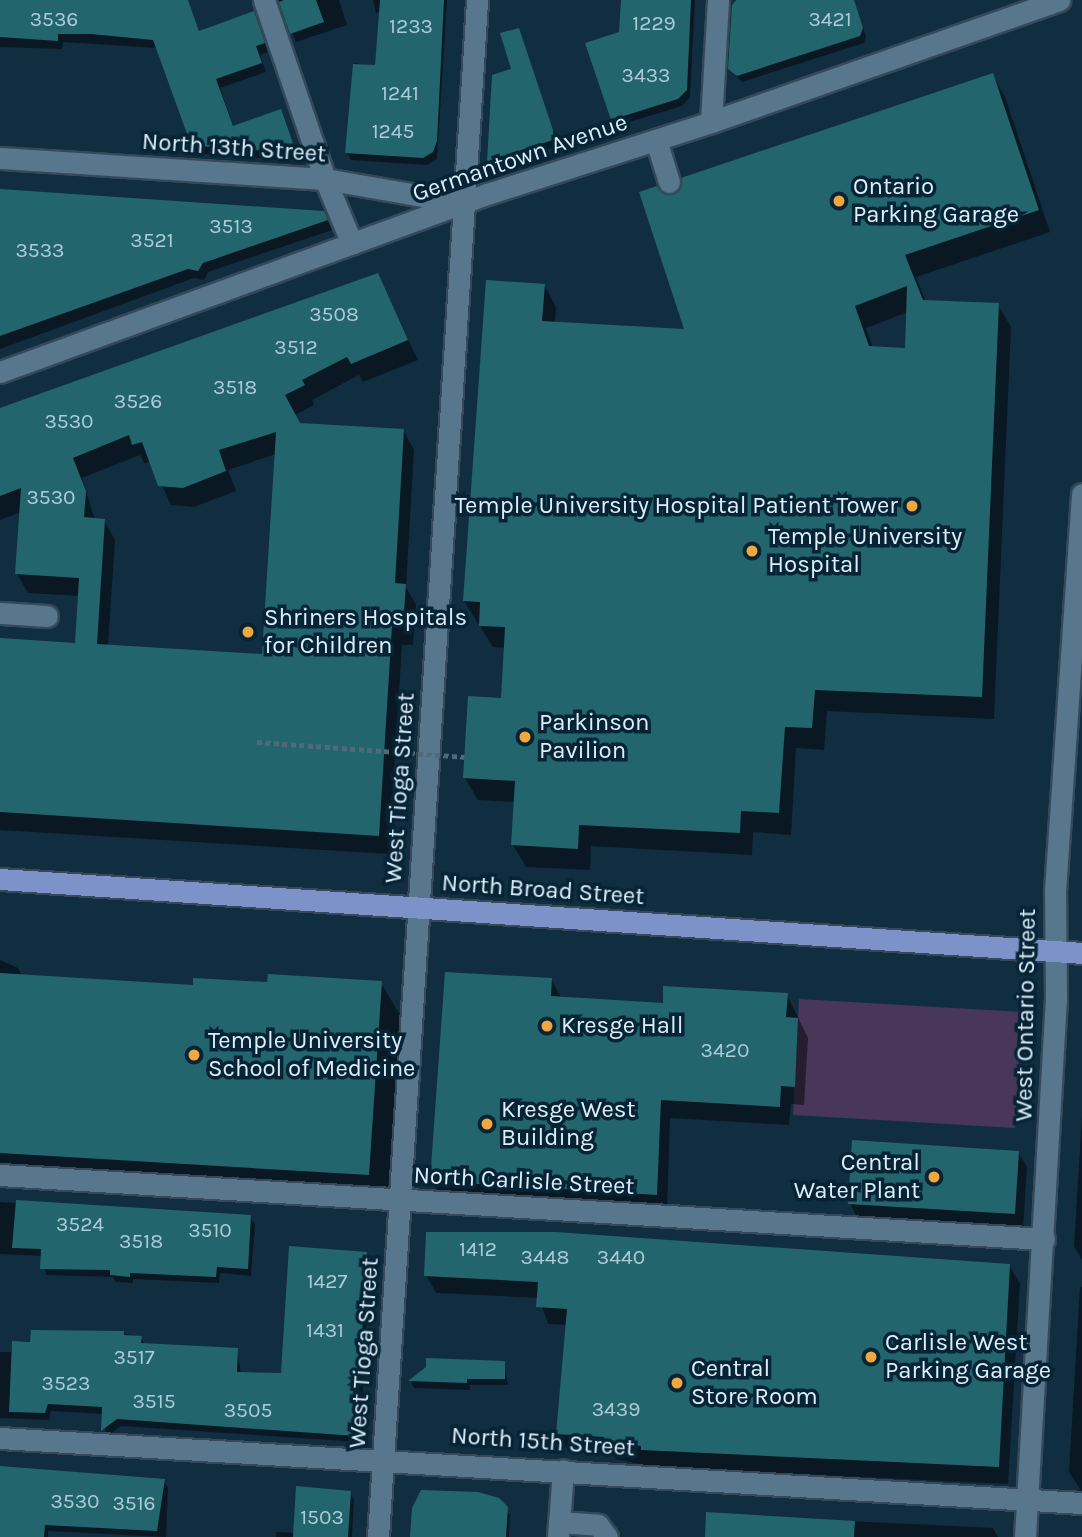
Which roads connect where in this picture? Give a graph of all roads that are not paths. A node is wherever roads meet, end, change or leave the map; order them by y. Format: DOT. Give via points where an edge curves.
graph roads {
  1 [pos="264,0"];
  2 [pos="477,0"];
  3 [pos="718,0"];
  4 [pos="1059,0"];
  5 [pos="711,122"];
  6 [pos="656,140"];
  7 [pos="0,158"];
  8 [pos="325,179"];
  9 [pos="668,182"];
  10 [pos="464,203"];
  11 [pos="352,244"];
  12 [pos="0,372"];
  13 [pos="1082,494"];
  14 [pos="1081,535"];
  15 [pos="0,613"];
  16 [pos="47,616"];
  17 [pos="1076,679"];
  18 [pos="0,879"];
  19 [pos="418,906"];
  20 [pos="1056,951"];
  21 [pos="1082,953"];
  22 [pos="0,1175"];
  23 [pos="402,1200"];
  24 [pos="1044,1239"];
  25 [pos="0,1438"];
  26 [pos="383,1459"];
  27 [pos="563,1470"];
  28 [pos="1027,1500"];
  29 [pos="1082,1503"];
  30 [pos="559,1529"];
  31 [pos="378,1537"];
  32 [pos="607,1537"];
  33 [pos="1025,1537"];
  1 -- 8 [label="street"];
  2 -- 10 [label="street, West Tioga Street"];
  3 -- 5 [label="street"];
  4 -- 5 [label="street, Germantown Avenue"];
  5 -- 6 [label="street, Germantown Avenue"];
  6 -- 9 [label="street"];
  6 -- 10 [label="street, Germantown Avenue"];
  7 -- 8 [label="street, North 13th Street"];
  8 -- 10 [label="street, North 13th Street"];
  8 -- 11 [label="street"];
  10 -- 11 [label="street, Germantown Avenue"];
  10 -- 19 [label="street, West Tioga Street"];
  11 -- 12 [label="street, Germantown Avenue"];
  13 -- 14 [label="street, West Ontario Street"];
  14 -- 17 [label="street, West Ontario Street"];
  15 -- 16 [label="street"];
  17 -- 20 [label="street, West Ontario Street" via="1055,891"];
  18 -- 19 [label="main road, North Broad Street"];
  19 -- 20 [label="main road, North Broad Street"];
  19 -- 23 [label="street, West Tioga Street"];
  20 -- 21 [label="main road, North Broad Street"];
  20 -- 24 [label="street, West Ontario Street"];
  22 -- 23 [label="street, North Carlisle Street"];
  23 -- 24 [label="street, North Carlisle Street"];
  23 -- 26 [label="street, West Tioga Street"];
  24 -- 28 [label="street, West Ontario Street"];
  25 -- 26 [label="street, North 15th Street"];
  26 -- 27 [label="street, North 15th Street"];
  26 -- 31 [label="street, West Tioga Street"];
  27 -- 28 [label="street, North 15th Street"];
  27 -- 30 [label="street"];
  28 -- 29 [label="street, North 15th Street"];
  28 -- 33 [label="street, West Ontario Street"];
  30 -- 32 [label="street" via="598,1525"];
}
